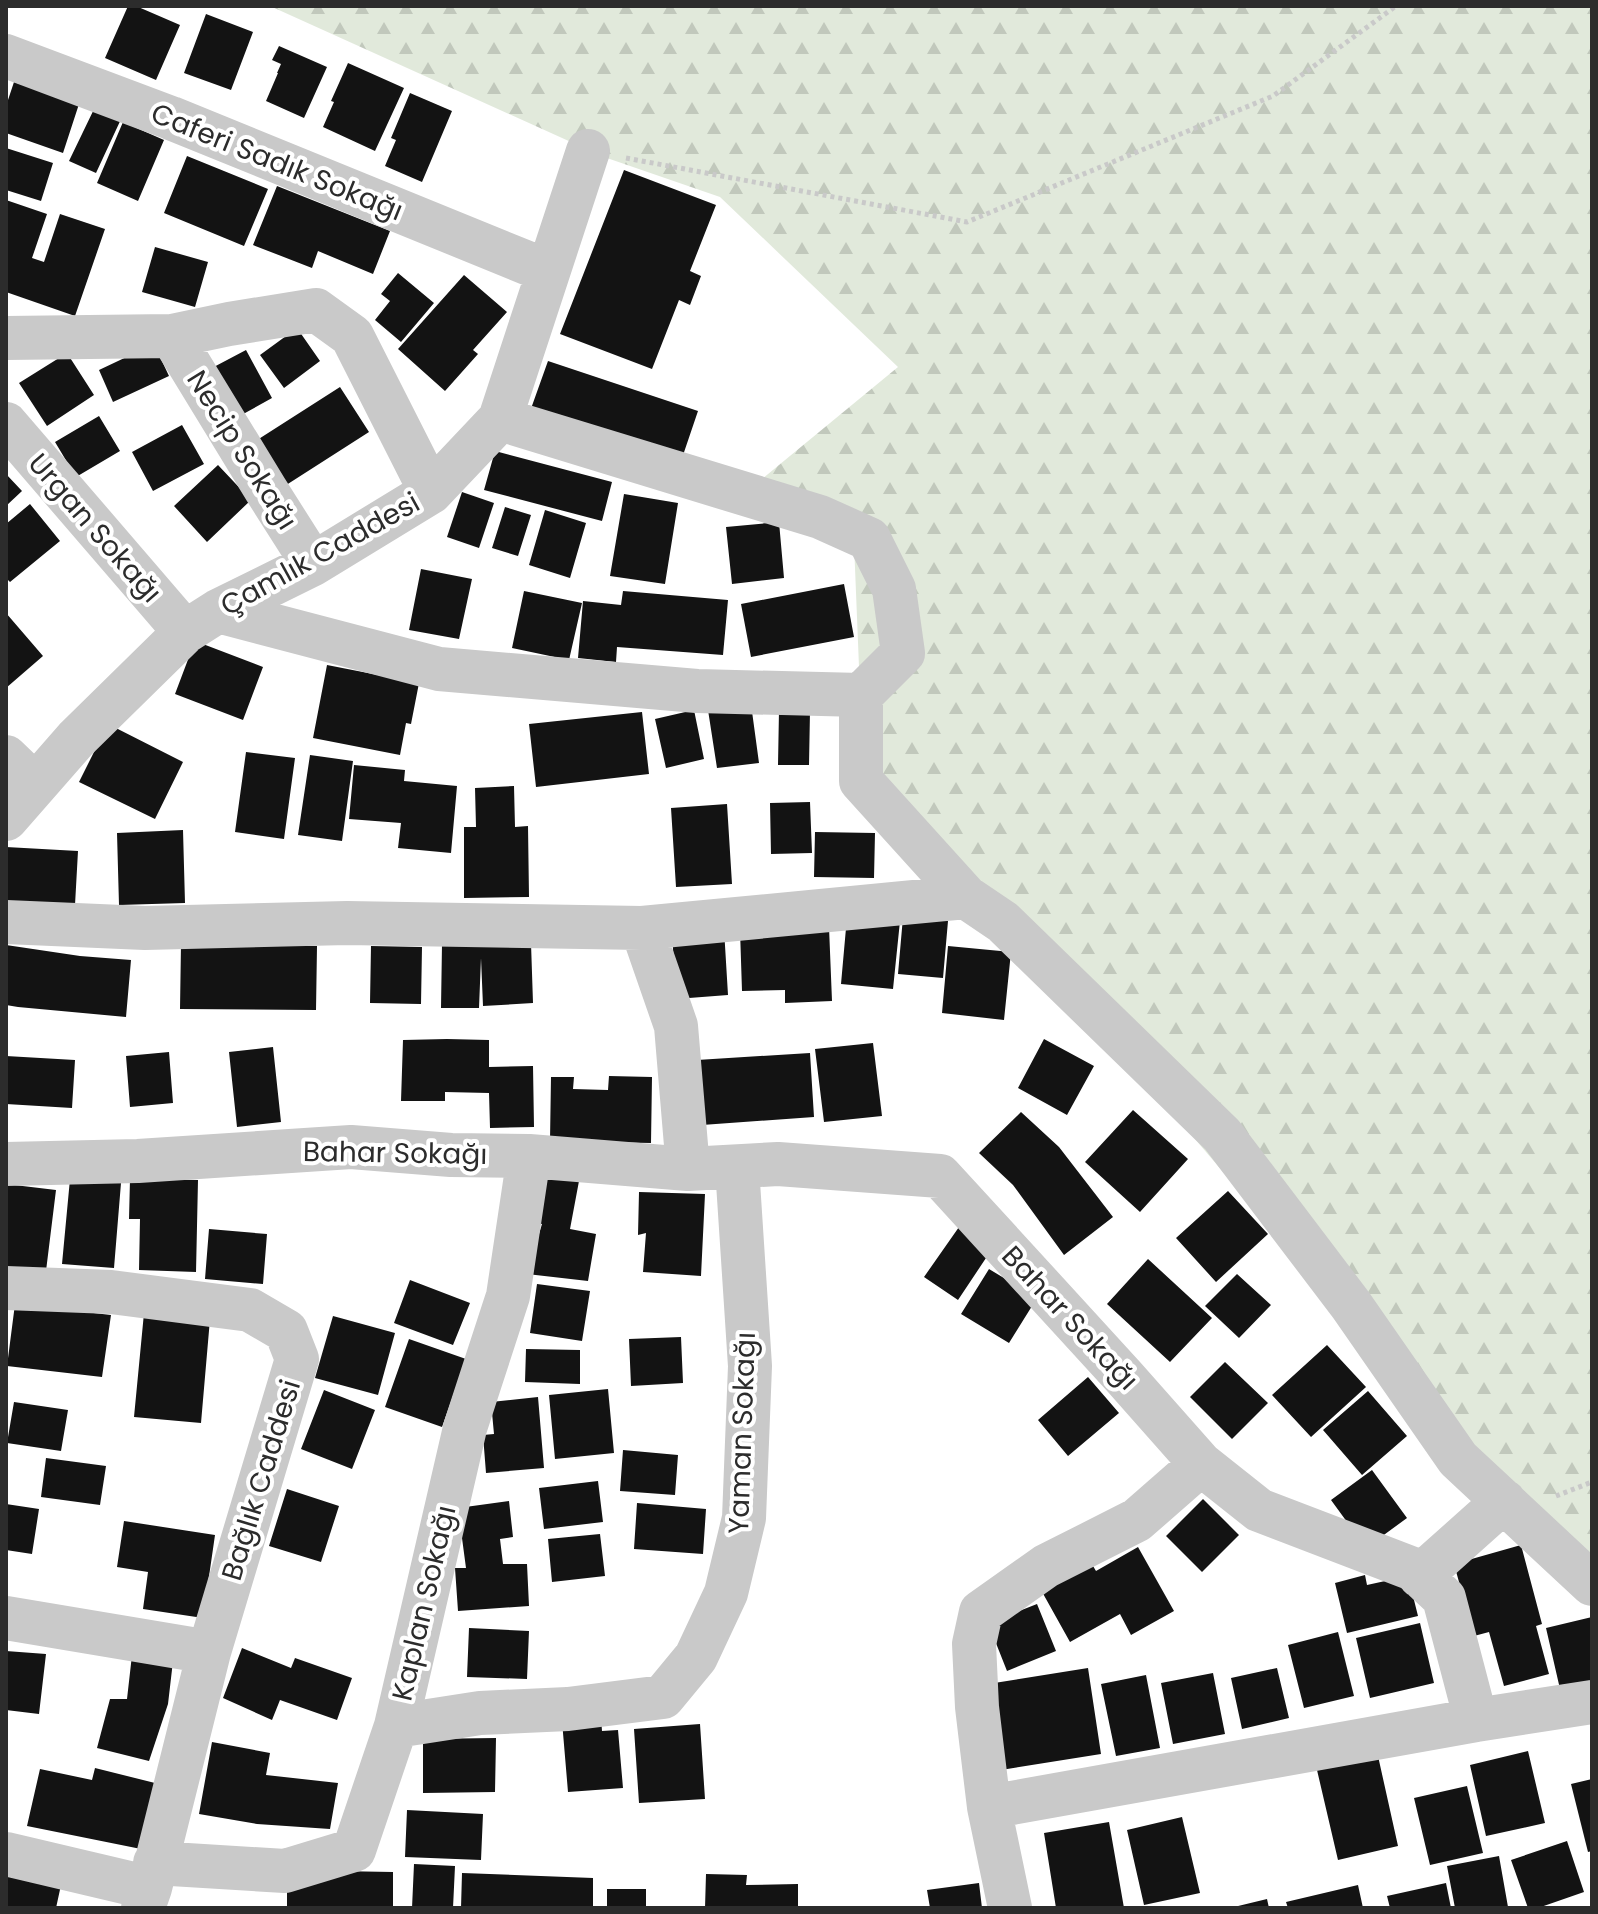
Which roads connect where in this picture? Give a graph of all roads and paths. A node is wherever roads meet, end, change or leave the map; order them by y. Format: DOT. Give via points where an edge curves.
graph roads {
  1 [pos="1396,6"];
  2 [pos="8,62"];
  3 [pos="588,151"];
  4 [pos="547,271"];
  5 [pos="172,336"];
  6 [pos="6,338"];
  7 [pos="500,419"];
  8 [pos="6,424"];
  9 [pos="431,492"];
  10 [pos="313,564"];
  11 [pos="202,621"];
  12 [pos="861,695"];
  13 [pos="21,771"];
  14 [pos="6,819"];
  15 [pos="966,897"];
  16 [pos="6,922"];
  17 [pos="642,928"];
  18 [pos="529,1156"];
  19 [pos="6,1164"];
  20 [pos="737,1167"];
  21 [pos="688,1169"];
  22 [pos="6,1288"];
  23 [pos="1201,1464"];
  24 [pos="1504,1501"];
  25 [pos="1420,1576"];
  26 [pos="1592,1584"];
  27 [pos="6,1618"];
  28 [pos="209,1652"];
  29 [pos="1592,1702"];
  30 [pos="1476,1720"];
  31 [pos="396,1726"];
  32 [pos="989,1807"];
  33 [pos="6,1854"];
  34 [pos="149,1886"];
  35 [pos="1010,1908"];
  1 -- 3 [label="path" via="1273,96 967,222"];
  2 -- 4 [label="street, Caferi Sadık Sokağı" via="186,124"];
  3 -- 4 [label="street, Çamlık Caddesi"];
  4 -- 7 [label="street, Çamlık Caddesi"];
  5 -- 6 [label="street"];
  5 -- 9 [label="street" via="316,310 352,336"];
  5 -- 10 [label="street, Necip Sokağı"];
  7 -- 9 [label="street, Çamlık Caddesi"];
  7 -- 12 [label="street" via="820,517 869,539 894,589 903,653"];
  8 -- 11 [label="street, Urgan Sokağı"];
  9 -- 10 [label="street, Çamlık Caddesi"];
  10 -- 11 [label="street, Çamlık Caddesi"];
  11 -- 12 [label="street" via="439,669 697,691"];
  11 -- 13 [label="street, Çamlık Caddesi" via="76,739"];
  12 -- 15 [label="street" via="861,781"];
  13 -- 14 [label="street, Çamlık Caddesi"];
  15 -- 17 [label="street"];
  15 -- 24 [label="street" via="1003,922 1222,1135 1351,1305 1458,1459"];
  16 -- 17 [label="street" via="145,928 347,923"];
  17 -- 21 [label="street" via="676,1026"];
  18 -- 19 [label="street, Bahar Sokağı" via="351,1147"];
  18 -- 21 [label="street, Bahar Sokağı"];
  18 -- 31 [label="street, Kaplan Sokağı" via="508,1296 465,1428"];
  20 -- 21 [label="street, Bahar Sokağı"];
  20 -- 23 [label="street, Bahar Sokağı" via="778,1164 940,1176"];
  20 -- 31 [label="street, Yaman Sokağı" via="750,1366 744,1518 726,1593 696,1657 663,1697"];
  22 -- 28 [label="street, Bağlık Caddesi" via="111,1292 250,1310 286,1331 297,1359"];
  23 -- 25 [label="street, Bahar Sokağı" via="1259,1510"];
  23 -- 32 [label="street" via="1137,1520 1046,1566 981,1612 974,1644"];
  24 -- 25 [label="street"];
  24 -- 26 [label="street"];
  25 -- 30 [label="street, Bahar Sokağı" via="1444,1598"];
  27 -- 28 [label="street"];
  28 -- 34 [label="street, Bağlık Caddesi"];
  29 -- 30 [label="street"];
  30 -- 32 [label="street"];
  31 -- 34 [label="street, Kaplan Sokağı" via="354,1850 285,1871"];
  32 -- 35 [label="street"];
  33 -- 34 [label="street"];
}
